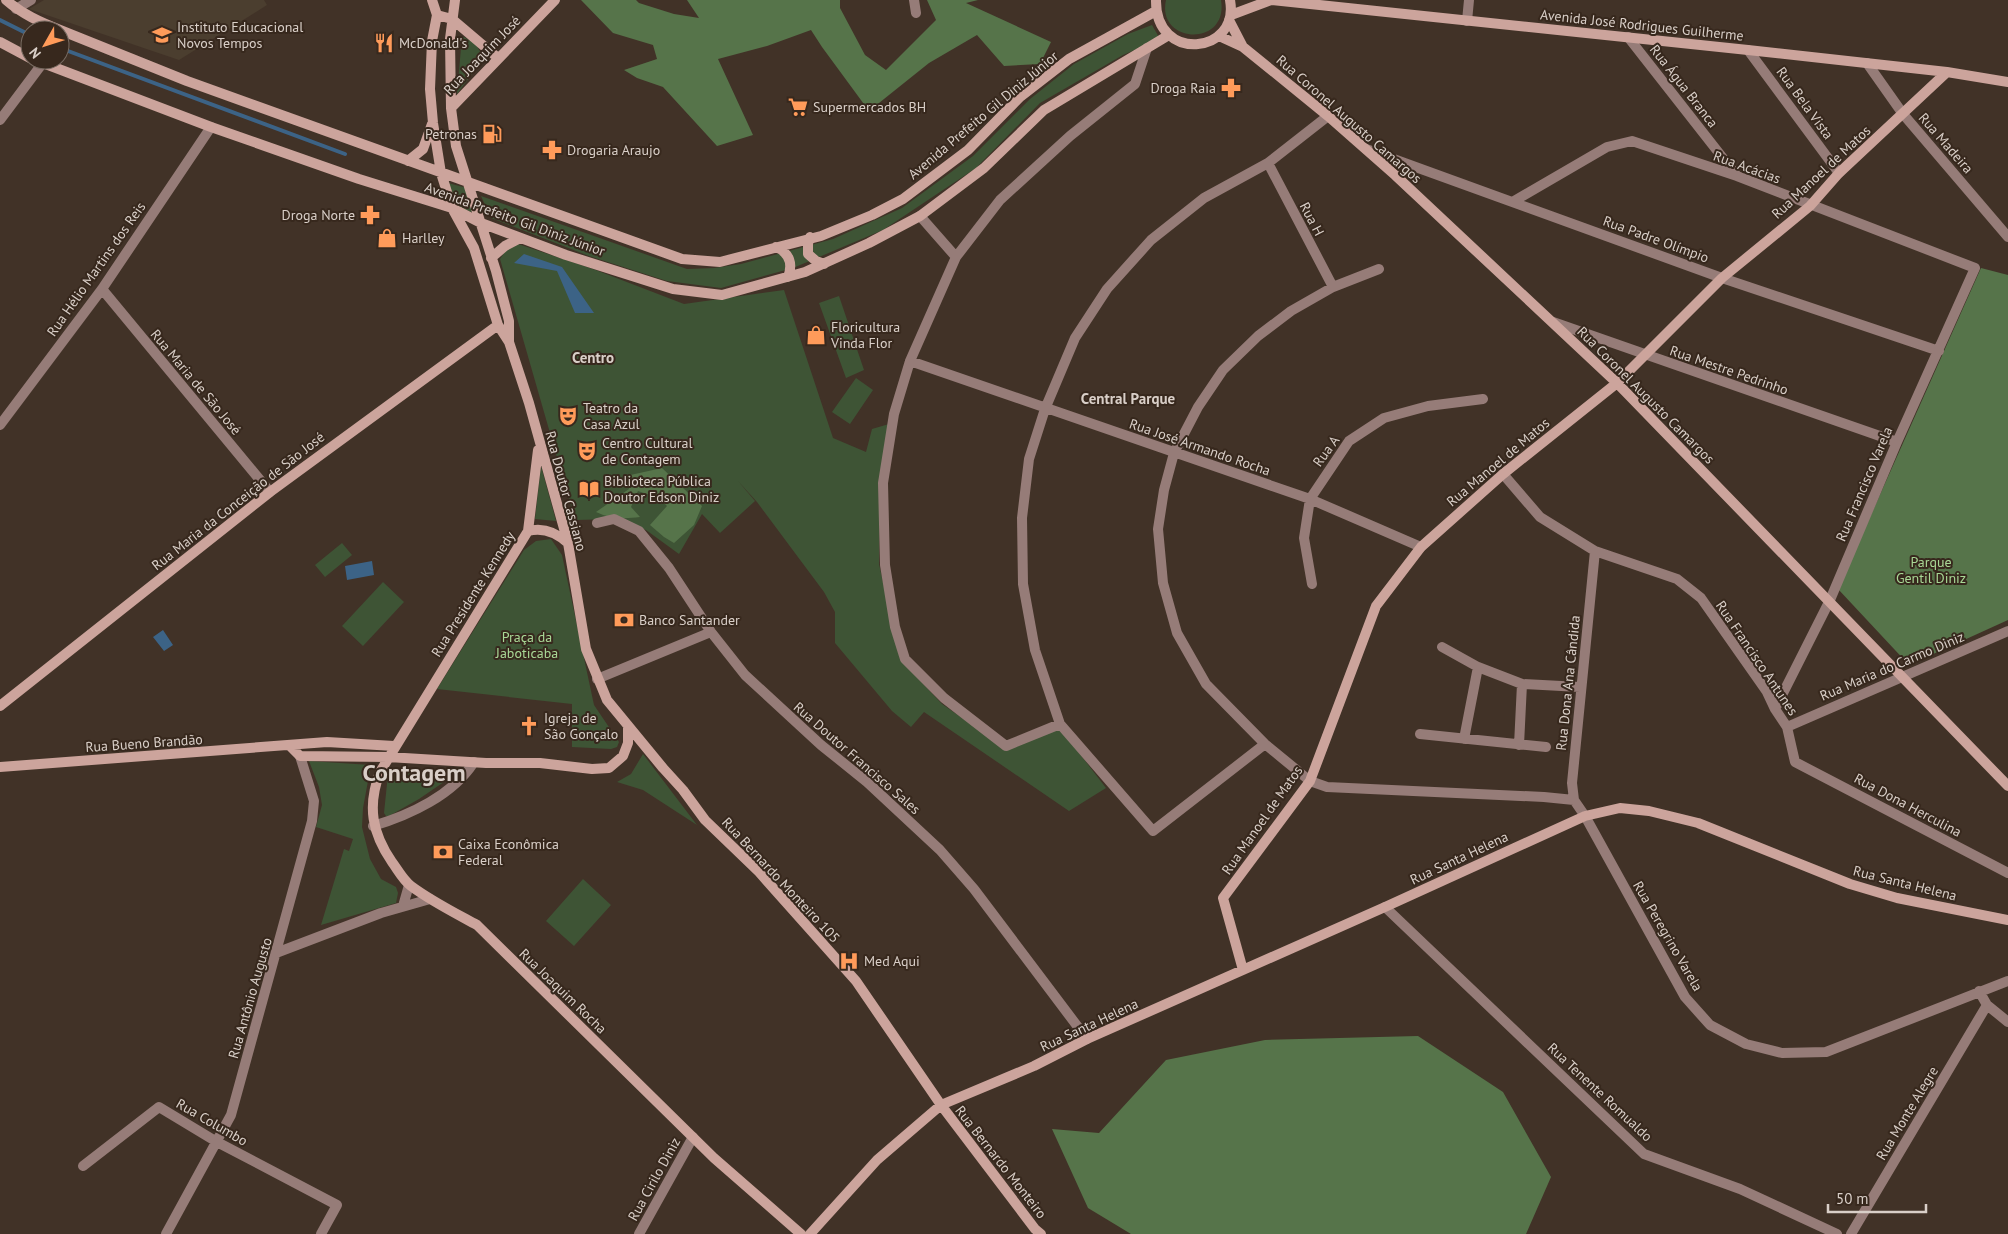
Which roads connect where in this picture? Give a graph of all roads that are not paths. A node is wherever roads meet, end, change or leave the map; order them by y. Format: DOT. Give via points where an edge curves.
graph roads {
  1 [pos="6,0"];
  2 [pos="31,0"];
  3 [pos="432,0"];
  4 [pos="455,0"];
  5 [pos="555,0"];
  6 [pos="914,0"];
  7 [pos="1156,0"];
  8 [pos="1230,0"];
  9 [pos="1271,0"];
  10 [pos="1469,0"];
  11 [pos="16,9"];
  12 [pos="1156,11"];
  13 [pos="916,13"];
  14 [pos="437,15"];
  15 [pos="1230,17"];
  16 [pos="452,19"];
  17 [pos="35,20"];
  18 [pos="1467,21"];
  19 [pos="70,34"];
  20 [pos="1170,36"];
  21 [pos="1219,36"];
  22 [pos="1628,37"];
  23 [pos="0,42"];
  24 [pos="1243,47"];
  25 [pos="1148,48"];
  26 [pos="1748,50"];
  27 [pos="20,53"];
  28 [pos="498,58"];
  29 [pos="1867,64"];
  30 [pos="34,70"];
  31 [pos="60,70"];
  32 [pos="1947,72"];
  33 [pos="2008,82"];
  34 [pos="451,108"];
  35 [pos="1903,114"];
  36 [pos="1328,116"];
  37 [pos="0,120"];
  38 [pos="433,123"];
  39 [pos="212,127"];
  40 [pos="1365,149"];
  41 [pos="408,161"];
  42 [pos="1268,163"];
  43 [pos="441,173"];
  44 [pos="1839,173"];
  45 [pos="1737,176"];
  46 [pos="468,183"];
  47 [pos="1514,201"];
  48 [pos="1810,206"];
  49 [pos="452,208"];
  50 [pos="920,216"];
  51 [pos="482,223"];
  52 [pos="2008,237"];
  53 [pos="520,238"];
  54 [pos="810,238"];
  55 [pos="776,247"];
  56 [pos="956,257"];
  57 [pos="491,258"];
  58 [pos="824,264"];
  59 [pos="1975,268"];
  60 [pos="1379,269"];
  61 [pos="788,277"];
  62 [pos="1722,278"];
  63 [pos="1333,287"];
  64 [pos="102,289"];
  65 [pos="1552,322"];
  66 [pos="498,326"];
  67 [pos="509,342"];
  68 [pos="1939,351"];
  69 [pos="1645,356"];
  70 [pos="910,361"];
  71 [pos="1617,383"];
  72 [pos="1482,399"];
  73 [pos="1046,408"];
  74 [pos="0,425"];
  75 [pos="1897,442"];
  76 [pos="539,444"];
  77 [pos="1174,453"];
  78 [pos="1503,474"];
  79 [pos="270,492"];
  80 [pos="1310,499"];
  81 [pos="597,523"];
  82 [pos="528,531"];
  83 [pos="568,543"];
  84 [pos="1421,547"];
  85 [pos="1596,551"];
  86 [pos="1312,584"];
  87 [pos="1830,600"];
  88 [pos="2008,631"];
  89 [pos="711,632"];
  90 [pos="1442,647"];
  91 [pos="1478,667"];
  92 [pos="1904,677"];
  93 [pos="597,679"];
  94 [pos="1522,684"];
  95 [pos="1580,687"];
  96 [pos="0,706"];
  97 [pos="1775,709"];
  98 [pos="1060,724"];
  99 [pos="1787,727"];
  100 [pos="628,728"];
  101 [pos="1420,734"];
  102 [pos="1464,738"];
  103 [pos="1265,744"];
  104 [pos="1519,745"];
  105 [pos="290,746"];
  106 [pos="394,746"];
  107 [pos="1546,747"];
  108 [pos="300,756"];
  109 [pos="388,757"];
  110 [pos="474,762"];
  111 [pos="1795,762"];
  112 [pos="0,767"];
  113 [pos="1310,781"];
  114 [pos="2008,786"];
  115 [pos="1574,800"];
  116 [pos="1584,816"];
  117 [pos="374,826"];
  118 [pos="2008,873"];
  119 [pos="409,885"];
  120 [pos="430,899"];
  121 [pos="403,906"];
  122 [pos="1385,907"];
  123 [pos="2008,920"];
  124 [pos="276,953"];
  125 [pos="1243,970"];
  126 [pos="2008,981"];
  127 [pos="1978,991"];
  128 [pos="1987,1005"];
  129 [pos="2008,1022"];
  130 [pos="1087,1039"];
  131 [pos="941,1105"];
  132 [pos="693,1137"];
  133 [pos="217,1142"];
  134 [pos="83,1166"];
  135 [pos="166,1234"];
  136 [pos="321,1234"];
  137 [pos="639,1234"];
  138 [pos="801,1234"];
  139 [pos="810,1234"];
  140 [pos="1041,1234"];
  141 [pos="1837,1234"];
  142 [pos="1851,1234"];
  1 -- 11 [label="street, Avenida Prefeito Gil Diniz Júnior"];
  2 -- 11 [label="street"];
  3 -- 14 [label="street"];
  4 -- 16 [label="street, Rua Doutor Cassiano"];
  5 -- 28 [label="street, Rua Joaquim José"];
  6 -- 13 [label="street"];
  7 -- 12 [label="street"];
  8 -- 15 [label="street"];
  9 -- 15 [label="street, Avenida José Rodrigues Guilherme"];
  9 -- 18 [label="street, Avenida José Rodrigues Guilherme"];
  10 -- 18 [label="street"];
  11 -- 17 [label="street, Avenida Prefeito Gil Diniz Júnior"];
  12 -- 20 [label="street" via="1160,24"];
  12 -- 54 [label="street, Avenida Prefeito Gil Diniz Júnior" via="1069,59 1020,97 968,150 903,199"];
  14 -- 16 [label="street"];
  14 -- 38 [label="street, Rua Doutor Cassiano" via="432,41 430,89"];
  15 -- 21 [label="street"];
  15 -- 24 [label="street, Rua Coronel Augusto Camargos"];
  16 -- 28 [label="street"];
  16 -- 34 [label="street, Rua Doutor Cassiano"];
  18 -- 22 [label="street, Avenida José Rodrigues Guilherme"];
  19 -- 41 [label="street, Avenida Prefeito Gil Diniz Júnior" via="187,81"];
  20 -- 21 [label="street" via="1189,44 1202,44"];
  20 -- 25 [label="street, Avenida Prefeito Gil Diniz Júnior"];
  21 -- 24 [label="street, Rua Coronel Augusto Camargos"];
  22 -- 26 [label="street, Avenida José Rodrigues Guilherme"];
  22 -- 45 [label="street, Rua Água Branca"];
  23 -- 27 [label="street"];
  24 -- 36 [label="street, Rua Coronel Augusto Camargos"];
  25 -- 50 [label="street, Avenida Prefeito Gil Diniz Júnior" via="1044,110 984,168"];
  25 -- 56 [label="street" via="1136,84 1070,136 1000,200"];
  26 -- 29 [label="street, Avenida José Rodrigues Guilherme"];
  26 -- 44 [label="street, Rua Bela Vista"];
  28 -- 34 [label="street, Rua Joaquim José"];
  29 -- 32 [label="street, Avenida José Rodrigues Guilherme"];
  29 -- 35 [label="street, Rua Madeira"];
  30 -- 37 [label="street"];
  31 -- 39 [label="street, Avenida Prefeito Gil Diniz Júnior"];
  32 -- 33 [label="street, Avenida José Rodrigues Guilherme"];
  32 -- 35 [label="street, Rua Manoel de Matos"];
  34 -- 46 [label="street, Rua Doutor Cassiano" via="456,146"];
  35 -- 44 [label="street, Rua Manoel de Matos"];
  35 -- 52 [label="street, Rua Madeira"];
  36 -- 40 [label="street, Rua Coronel Augusto Camargos"];
  36 -- 42 [label="street"];
  38 -- 41 [label="street" via="423,149"];
  38 -- 43 [label="street, Rua Doutor Cassiano"];
  39 -- 49 [label="street, Avenida Prefeito Gil Diniz Júnior"];
  39 -- 64 [label="street, Rua Hélio Martins dos Reis"];
  40 -- 47 [label="street, Rua Padre Olímpio"];
  40 -- 65 [label="street, Rua Coronel Augusto Camargos"];
  41 -- 43 [label="street, Avenida Prefeito Gil Diniz Júnior"];
  42 -- 63 [label="street, Rua H"];
  42 -- 73 [label="street" via="1204,198 1151,240 1107,289 1075,338"];
  43 -- 46 [label="street, Avenida Prefeito Gil Diniz Júnior"];
  43 -- 49 [label="street, Rua Doutor Cassiano"];
  44 -- 48 [label="street, Rua Manoel de Matos"];
  45 -- 47 [label="street, Rua Acácias" via="1632,141 1607,147"];
  45 -- 48 [label="street, Rua Acácias"];
  46 -- 51 [label="street, Rua Doutor Cassiano"];
  46 -- 55 [label="street, Avenida Prefeito Gil Diniz Júnior" via="682,259 720,262"];
  47 -- 62 [label="street, Rua Padre Olímpio"];
  48 -- 59 [label="street, Rua Acácias"];
  48 -- 62 [label="street, Rua Manoel de Matos"];
  49 -- 51 [label="street, Avenida Prefeito Gil Diniz Júnior"];
  49 -- 66 [label="street, Rua Doutor Cassiano" via="474,248"];
  50 -- 56 [label="street"];
  50 -- 58 [label="street, Avenida Prefeito Gil Diniz Júnior"];
  51 -- 53 [label="street, Avenida Prefeito Gil Diniz Júnior"];
  51 -- 57 [label="street, Rua Doutor Cassiano"];
  53 -- 57 [label="street"];
  53 -- 61 [label="street, Avenida Prefeito Gil Diniz Júnior" via="673,289 722,295"];
  54 -- 55 [label="street, Avenida Prefeito Gil Diniz Júnior"];
  54 -- 58 [label="street" via="808,254"];
  55 -- 61 [label="street" via="784,251 790,262"];
  56 -- 70 [label="street"];
  57 -- 67 [label="street, Rua Doutor Cassiano" via="509,321"];
  58 -- 61 [label="street, Avenida Prefeito Gil Diniz Júnior"];
  59 -- 68 [label="street, Rua Francisco Varela"];
  60 -- 63 [label="street"];
  62 -- 68 [label="street, Rua Padre Olímpio"];
  62 -- 69 [label="street, Rua Manoel de Matos"];
  63 -- 77 [label="street" via="1284,316 1222,370"];
  64 -- 74 [label="street, Rua Hélio Martins dos Reis"];
  64 -- 79 [label="street, Rua Maria de São José"];
  65 -- 69 [label="street, Rua Mestre Pedrinho"];
  65 -- 71 [label="street, Rua Coronel Augusto Camargos"];
  66 -- 67 [label="street, Rua Doutor Cassiano"];
  66 -- 79 [label="street, Rua Maria da Conceição de São José"];
  67 -- 76 [label="street, Rua Doutor Cassiano"];
  68 -- 75 [label="street, Rua Francisco Varela"];
  69 -- 71 [label="street, Rua Manoel de Matos"];
  69 -- 75 [label="street, Rua Mestre Pedrinho"];
  70 -- 73 [label="street, Rua José Armando Rocha"];
  70 -- 98 [label="street" via="894,414 883,483 885,565 895,627 905,659 944,698 1006,746"];
  71 -- 78 [label="street, Rua Manoel de Matos"];
  71 -- 87 [label="street, Rua Coronel Augusto Camargos"];
  72 -- 80 [label="street, Rua A" via="1428,406 1384,418 1348,441"];
  73 -- 77 [label="street, Rua José Armando Rocha"];
  73 -- 98 [label="street" via="1029,459 1022,518 1023,584 1035,650"];
  75 -- 87 [label="street, Rua Francisco Varela"];
  76 -- 82 [label="street, Rua Presidente Kennedy"];
  76 -- 83 [label="street, Rua Doutor Cassiano"];
  77 -- 80 [label="street, Rua José Armando Rocha"];
  77 -- 103 [label="street" via="1158,529 1163,583 1177,633 1206,684"];
  78 -- 84 [label="street, Rua Manoel de Matos"];
  78 -- 85 [label="street, Rua Francisco Antunes" via="1540,517"];
  79 -- 96 [label="street, Rua Maria da Conceição de São José"];
  80 -- 84 [label="street, Rua José Armando Rocha"];
  80 -- 86 [label="street, Rua A" via="1304,538"];
  81 -- 89 [label="street, Rua Doutor Francisco Sales" via="614,519 639,531 669,568"];
  82 -- 83 [label="street" via="554,533"];
  82 -- 106 [label="street, Rua Presidente Kennedy"];
  83 -- 93 [label="street, Rua Doutor Cassiano" via="586,649"];
  84 -- 113 [label="street, Rua Manoel de Matos" via="1376,606"];
  85 -- 95 [label="street, Rua Dona Ana Cândida"];
  85 -- 97 [label="street, Rua Francisco Antunes" via="1677,579 1701,598 1767,692"];
  87 -- 92 [label="street, Rua Coronel Augusto Camargos"];
  87 -- 97 [label="street, Rua Francisco Varela"];
  88 -- 92 [label="street, Rua Maria do Carmo Diniz"];
  89 -- 93 [label="street"];
  89 -- 130 [label="street, Rua Doutor Francisco Sales" via="745,675 940,850 974,889"];
  90 -- 91 [label="street"];
  91 -- 94 [label="street"];
  91 -- 102 [label="street"];
  92 -- 99 [label="street, Rua Maria do Carmo Diniz"];
  92 -- 114 [label="street, Rua Coronel Augusto Camargos"];
  93 -- 100 [label="street, Rua Doutor Cassiano" via="607,700"];
  94 -- 95 [label="street"];
  94 -- 104 [label="street"];
  95 -- 115 [label="street, Rua Dona Ana Cândida" via="1572,783"];
  97 -- 99 [label="street, Rua Francisco Antunes"];
  98 -- 103 [label="street" via="1153,831"];
  99 -- 111 [label="street, Rua Francisco Antunes"];
  100 -- 110 [label="street" via="628,743 623,756 609,768"];
  100 -- 131 [label="street, Rua Bernardo Monteiro 105" via="705,820 759,872 856,981"];
  101 -- 102 [label="street"];
  102 -- 104 [label="street"];
  103 -- 113 [label="street"];
  104 -- 107 [label="street"];
  105 -- 106 [label="street, Rua Bueno Brandão" via="327,742"];
  105 -- 108 [label="street"];
  105 -- 112 [label="street, Rua Bueno Brandão"];
  106 -- 109 [label="street, Rua Joaquim Rocha"];
  108 -- 109 [label="street"];
  108 -- 124 [label="street, Rua Antônio Augusto" via="314,801 312,821"];
  109 -- 110 [label="street"];
  109 -- 117 [label="street, Rua Joaquim Rocha" via="375,785"];
  110 -- 117 [label="street" via="465,775 431,801"];
  111 -- 118 [label="street, Rua Dona Herculina"];
  113 -- 115 [label="street" via="1327,787"];
  113 -- 125 [label="street, Rua Manoel de Matos" via="1223,898"];
  115 -- 116 [label="street, Rua Dona Ana Cândida"];
  116 -- 122 [label="street, Rua Santa Helena"];
  116 -- 123 [label="street, Rua Santa Helena" via="1620,808 1698,823 1850,884 1896,898"];
  116 -- 127 [label="street, Rua Peregrino Varela" via="1685,996 1710,1026 1746,1044 1782,1053 1826,1052"];
  117 -- 119 [label="street, Rua Joaquim Rocha" via="383,849"];
  119 -- 120 [label="street, Rua Joaquim Rocha"];
  119 -- 121 [label="street"];
  120 -- 121 [label="street"];
  120 -- 132 [label="street, Rua Joaquim Rocha" via="477,925"];
  121 -- 124 [label="street"];
  122 -- 125 [label="street, Rua Santa Helena"];
  122 -- 141 [label="street, Rua Tenente Romualdo" via="1644,1154 1740,1189"];
  124 -- 133 [label="street, Rua Antônio Augusto" via="231,1115"];
  125 -- 130 [label="street, Rua Santa Helena"];
  126 -- 127 [label="street, Rua Peregrino Varela"];
  127 -- 128 [label="street"];
  128 -- 129 [label="street"];
  128 -- 142 [label="street, Rua Monte Alegre"];
  130 -- 131 [label="street, Rua Santa Helena" via="1034,1066"];
  131 -- 139 [label="street, Rua Santa Helena" via="877,1160"];
  131 -- 140 [label="street, Rua Bernardo Monteiro"];
  132 -- 137 [label="street, Rua Cirilo Diniz"];
  132 -- 138 [label="street, Rua Joaquim Rocha"];
  133 -- 134 [label="street, Rua Columbo" via="159,1107"];
  133 -- 135 [label="street, Rua Antônio Augusto"];
  133 -- 136 [label="street, Rua Columbo" via="337,1205"];
}
